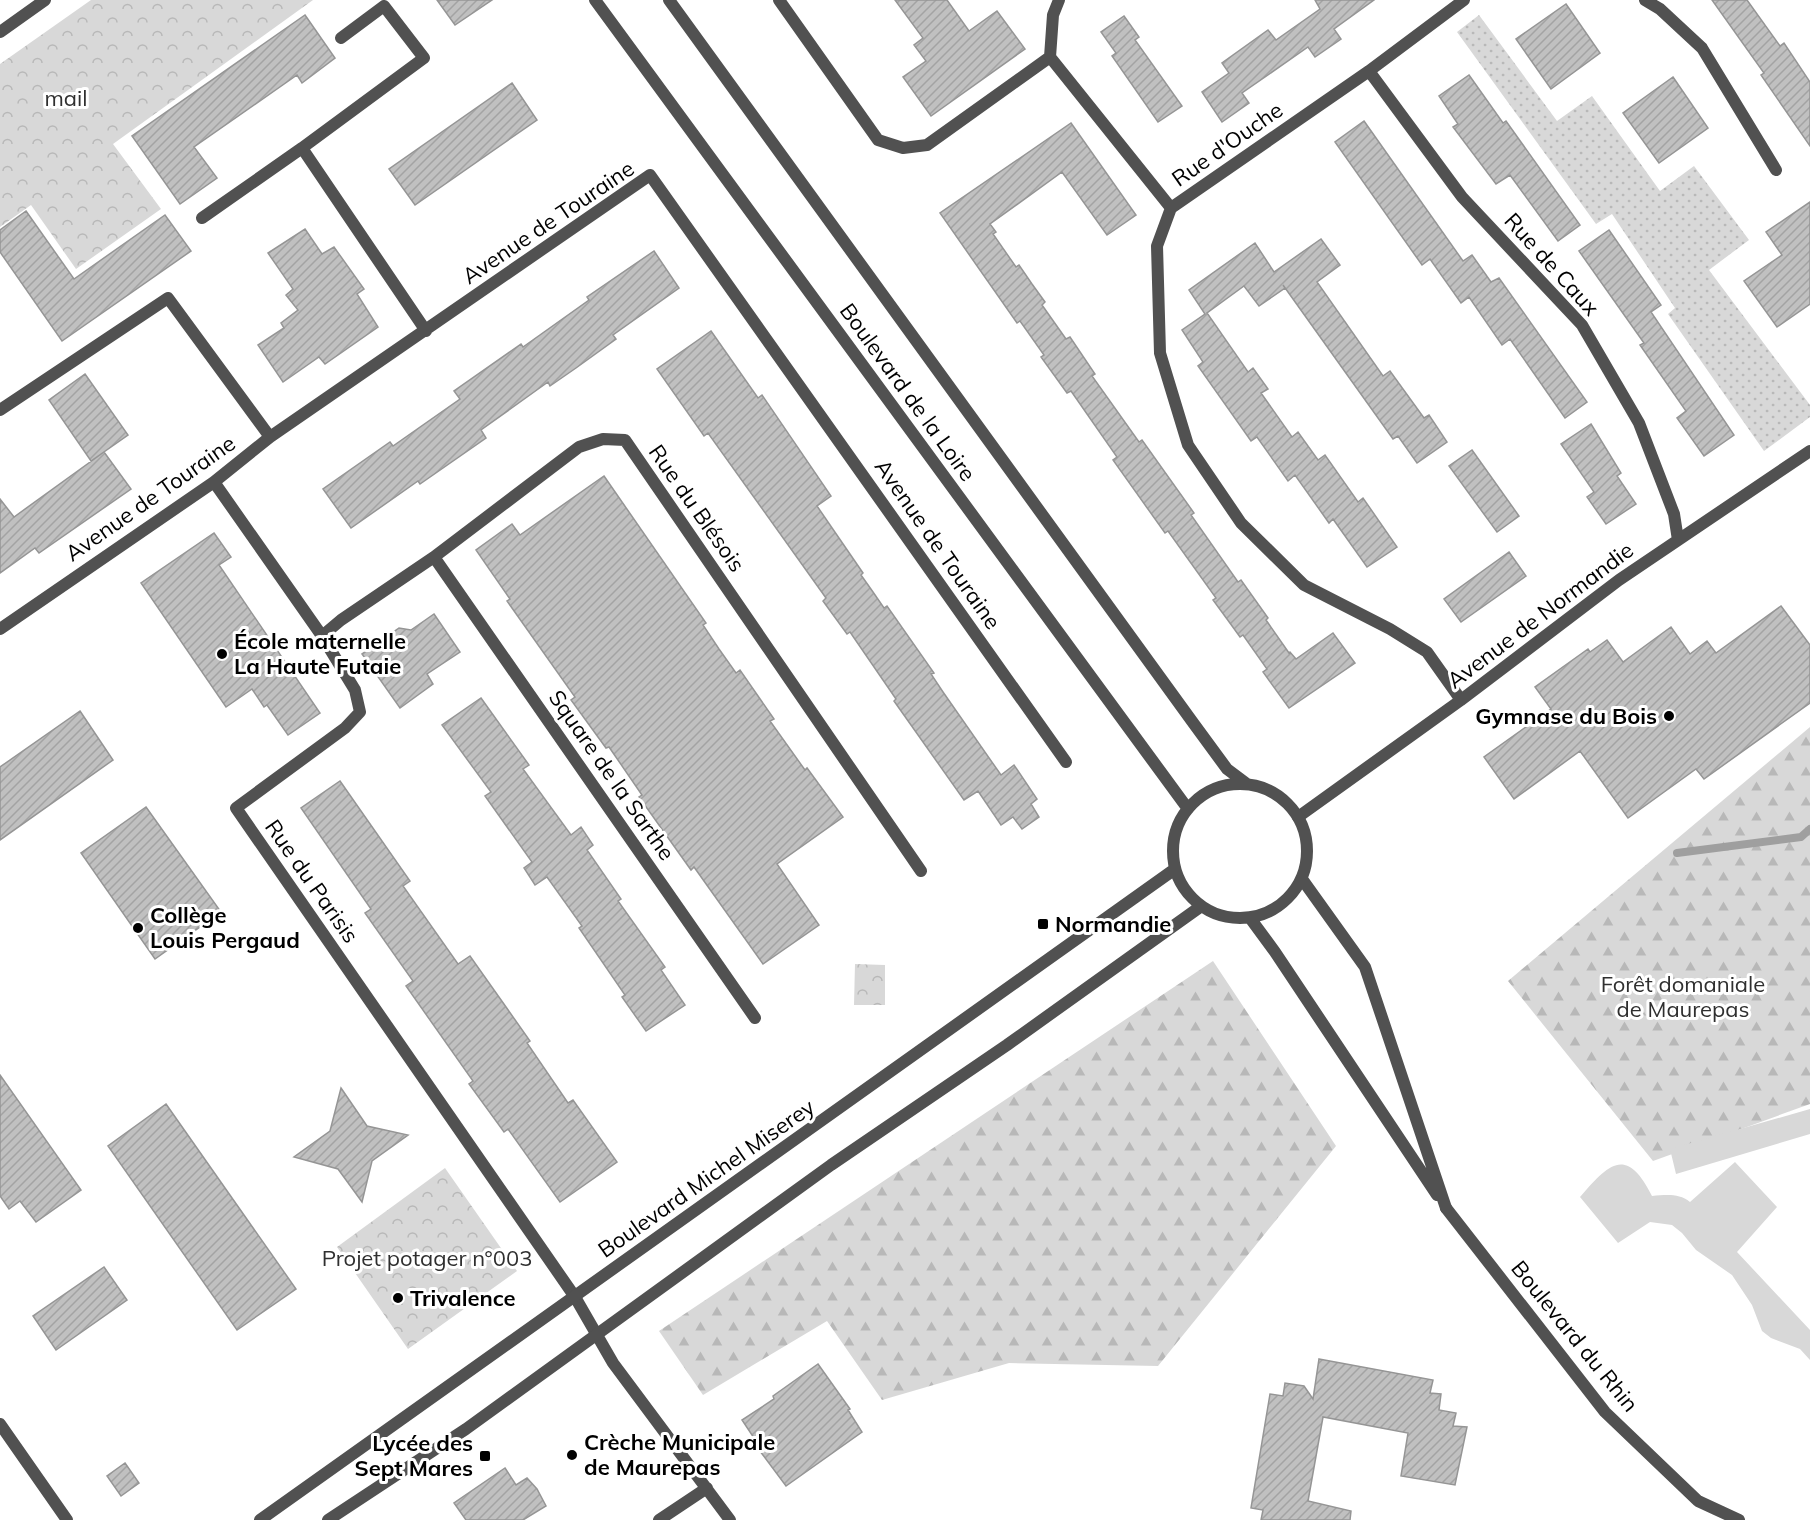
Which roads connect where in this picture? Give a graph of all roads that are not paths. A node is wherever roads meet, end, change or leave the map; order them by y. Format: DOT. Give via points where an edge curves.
graph roads {
  1 [pos="45,0"];
  2 [pos="595,0"];
  3 [pos="669,0"];
  4 [pos="779,0"];
  5 [pos="1059,0"];
  6 [pos="1464,0"];
  7 [pos="1645,0"];
  8 [pos="0,32"];
  9 [pos="341,38"];
  10 [pos="1050,57"];
  11 [pos="1369,71"];
  12 [pos="302,148"];
  13 [pos="1776,170"];
  14 [pos="1172,208"];
  15 [pos="202,218"];
  16 [pos="426,331"];
  17 [pos="0,410"];
  18 [pos="270,437"];
  19 [pos="1810,451"];
  20 [pos="214,482"];
  21 [pos="1678,540"];
  22 [pos="434,557"];
  23 [pos="0,629"];
  24 [pos="322,636"];
  25 [pos="1461,700"];
  26 [pos="1066,762"];
  27 [pos="1247,784"];
  28 [pos="1188,809"];
  29 [pos="1298,817"];
  30 [pos="1175,869"];
  31 [pos="921,871"];
  32 [pos="1302,879"];
  33 [pos="1200,908"];
  34 [pos="1250,918"];
  35 [pos="756,1018"];
  36 [pos="1446,1208"];
  37 [pos="575,1297"];
  38 [pos="596,1335"];
  39 [pos="0,1424"];
  40 [pos="707,1488"];
  41 [pos="67,1520"];
  42 [pos="260,1520"];
  43 [pos="328,1520"];
  44 [pos="659,1520"];
  45 [pos="730,1520"];
  46 [pos="1739,1520"];
  1 -- 8 [label="street"];
  2 -- 28 [label="street, Boulevard de la Loire"];
  3 -- 27 [label="street, Boulevard de la Loire" via="1227,769"];
  4 -- 10 [label="street" via="878,140 903,148 927,145"];
  5 -- 10 [label="street" via="1053,15"];
  6 -- 11 [label="street, Rue d'Ouche"];
  7 -- 13 [label="street" via="1702,48"];
  9 -- 12 [label="street" via="384,6 424,58"];
  10 -- 14 [label="street"];
  11 -- 14 [label="street, Rue d'Ouche"];
  11 -- 21 [label="street, Rue de Caux" via="1462,197 1582,325 1639,423 1674,514"];
  12 -- 15 [label="street"];
  12 -- 16 [label="street"];
  14 -- 25 [label="street, Rue d'Ouche" via="1157,246 1160,354 1188,445 1241,523 1304,585 1427,652"];
  16 -- 18 [label="street, Avenue de Touraine"];
  16 -- 26 [label="street, Avenue de Touraine" via="650,175"];
  17 -- 18 [label="street" via="168,298"];
  18 -- 20 [label="street, Avenue de Touraine"];
  19 -- 21 [label="street, Avenue de Normandie"];
  20 -- 23 [label="street, Avenue de Touraine"];
  20 -- 24 [label="street, Rue du Parisis"];
  21 -- 25 [label="street, Avenue de Normandie"];
  22 -- 24 [label="street, Rue du Blésois"];
  22 -- 31 [label="street, Rue du Blésois" via="579,447 603,440 625,440"];
  22 -- 35 [label="street, Square de la Sarthe"];
  24 -- 37 [label="street, Rue du Parisis" via="355,690 360,712 345,728 236,808"];
  25 -- 29 [label="street, Avenue de Normandie"];
  27 -- 28 [label="street" via="1225,785 1205,794"];
  27 -- 29 [label="street" via="1267,789 1285,801"];
  28 -- 30 [label="street" via="1177,827"];
  29 -- 32 [label="street" via="1307,853"];
  30 -- 33 [label="street" via="1184,889"];
  30 -- 37 [label="street, Boulevard Michel Miserey"];
  32 -- 34 [label="street" via="1284,902"];
  32 -- 36 [label="street, Boulevard du Rhin" via="1365,967"];
  33 -- 34 [label="street" via="1232,918"];
  33 -- 38 [label="street"];
  34 -- 36 [label="street, Boulevard du Rhin"];
  36 -- 46 [label="street, Boulevard du Rhin" via="1605,1412 1698,1501"];
  37 -- 38 [label="street, Rue du Parisis"];
  37 -- 42 [label="street, Boulevard Michel Miserey"];
  38 -- 40 [label="street, Rue du Parisis"];
  38 -- 43 [label="street"];
  39 -- 41 [label="street"];
  40 -- 44 [label="street"];
  40 -- 45 [label="street, Rue du Parisis"];
}
